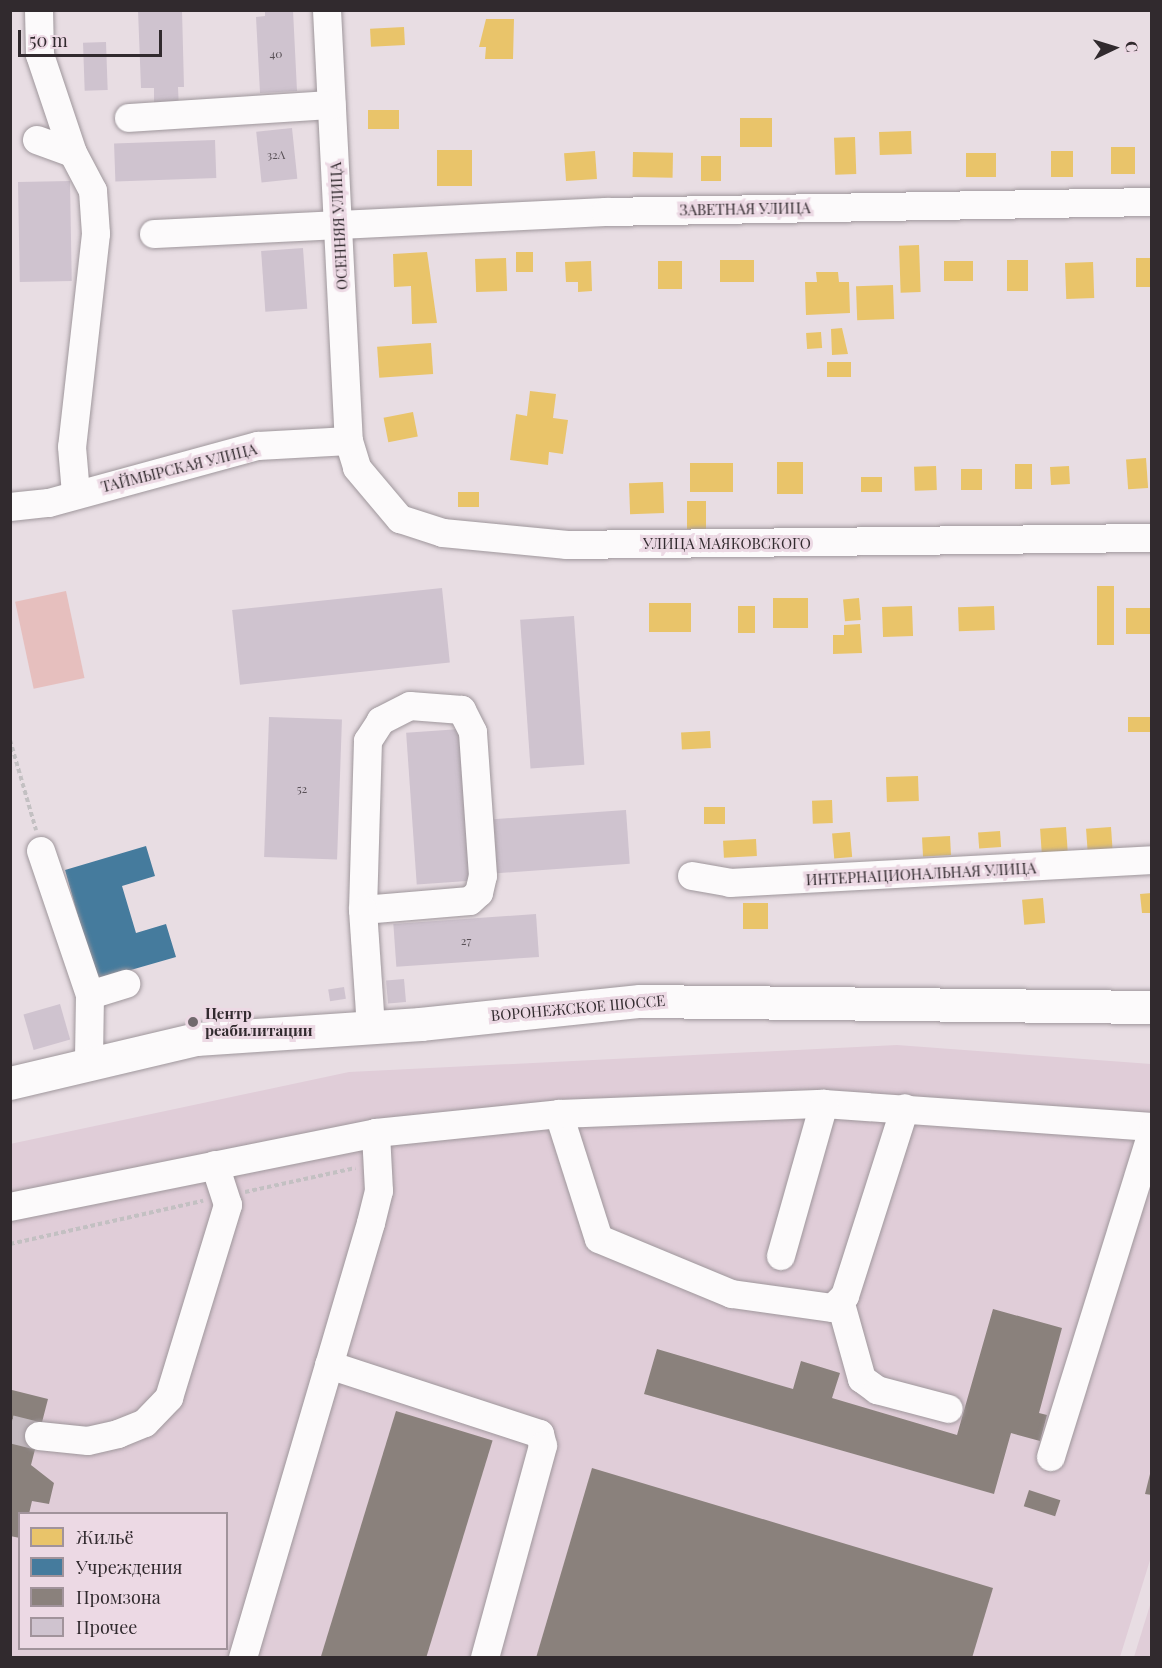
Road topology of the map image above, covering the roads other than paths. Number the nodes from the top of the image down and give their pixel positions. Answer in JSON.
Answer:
{"nodes":[{"id":1,"x":39,"y":10,"type":"edge"},
{"id":2,"x":327,"y":10,"type":"edge"},
{"id":3,"x":332,"y":105,"type":"junction"},
{"id":4,"x":129,"y":118,"type":"dead end"},
{"id":5,"x":37,"y":140,"type":"dead end"},
{"id":6,"x":73,"y":153,"type":"junction"},
{"id":7,"x":1152,"y":202,"type":"edge"},
{"id":8,"x":339,"y":223,"type":"junction"},
{"id":9,"x":154,"y":234,"type":"dead end"},
{"id":10,"x":349,"y":441,"type":"junction"},
{"id":11,"x":76,"y":494,"type":"junction"},
{"id":12,"x":10,"y":507,"type":"edge"},
{"id":13,"x":1152,"y":538,"type":"edge"},
{"id":14,"x":41,"y":850,"type":"road end"},
{"id":15,"x":1152,"y":860,"type":"edge"},
{"id":16,"x":692,"y":876,"type":"dead end"},
{"id":17,"x":363,"y":910,"type":"junction"},
{"id":18,"x":126,"y":984,"type":"dead end"},
{"id":19,"x":90,"y":994,"type":"junction"},
{"id":20,"x":1152,"y":1008,"type":"edge"},
{"id":21,"x":371,"y":1028,"type":"junction"},
{"id":22,"x":89,"y":1062,"type":"junction"},
{"id":23,"x":10,"y":1083,"type":"edge"},
{"id":24,"x":824,"y":1104,"type":"junction"},
{"id":25,"x":905,"y":1108,"type":"junction"},
{"id":26,"x":559,"y":1114,"type":"junction"},
{"id":27,"x":1152,"y":1126,"type":"edge"},
{"id":28,"x":376,"y":1133,"type":"junction"},
{"id":29,"x":1152,"y":1133,"type":"edge"},
{"id":30,"x":215,"y":1165,"type":"junction"},
{"id":31,"x":10,"y":1207,"type":"edge"},
{"id":32,"x":781,"y":1256,"type":"dead end"},
{"id":33,"x":842,"y":1304,"type":"junction"},
{"id":34,"x":329,"y":1365,"type":"junction"},
{"id":35,"x":949,"y":1409,"type":"dead end"},
{"id":36,"x":39,"y":1436,"type":"tunnel mouth"},
{"id":37,"x":1051,"y":1457,"type":"dead end"},
{"id":38,"x":243,"y":1658,"type":"edge"},
{"id":39,"x":485,"y":1658,"type":"edge"}],
"edges":[{"from":1,"to":6,"type":"street"},
{"from":2,"to":3,"type":"street","name":"ОСЕННЯЯ УЛИЦА"},
{"from":3,"to":4,"type":"street"},
{"from":3,"to":8,"type":"street","name":"ОСЕННЯЯ УЛИЦА"},
{"from":5,"to":6,"type":"street"},
{"from":6,"to":11,"type":"street"},
{"from":7,"to":8,"type":"street","name":"ЗАВЕТНАЯ УЛИЦА"},
{"from":8,"to":9,"type":"street","name":"ЗАВЕТНАЯ УЛИЦА"},
{"from":8,"to":10,"type":"street","name":"ОСЕННЯЯ УЛИЦА"},
{"from":10,"to":11,"type":"street","name":"ТАЙМЫРСКАЯ УЛИЦА"},
{"from":10,"to":13,"type":"street","name":"УЛИЦА МАЯКОВСКОГО"},
{"from":11,"to":12,"type":"street","name":"ТАЙМЫРСКАЯ УЛИЦА"},
{"from":14,"to":19,"type":"street"},
{"from":15,"to":16,"type":"street","name":"ИНТЕРНАЦИОНАЛЬНАЯ УЛИЦА"},
{"from":17,"to":17,"type":"street"},
{"from":17,"to":21,"type":"street"},
{"from":18,"to":19,"type":"street"},
{"from":19,"to":22,"type":"street"},
{"from":20,"to":21,"type":"main road","name":"ВОРОНЕЖСКОЕ ШОССЕ"},
{"from":21,"to":22,"type":"main road","name":"ВОРОНЕЖСКОЕ ШОССЕ"},
{"from":22,"to":23,"type":"main road","name":"ВОРОНЕЖСКОЕ ШОССЕ"},
{"from":24,"to":25,"type":"street"},
{"from":24,"to":26,"type":"street"},
{"from":24,"to":32,"type":"street"},
{"from":25,"to":27,"type":"street"},
{"from":25,"to":33,"type":"street"},
{"from":26,"to":28,"type":"street"},
{"from":26,"to":33,"type":"street"},
{"from":28,"to":30,"type":"street"},
{"from":28,"to":34,"type":"street"},
{"from":29,"to":37,"type":"street"},
{"from":30,"to":31,"type":"street"},
{"from":30,"to":36,"type":"street"},
{"from":33,"to":35,"type":"street"},
{"from":34,"to":38,"type":"street"},
{"from":34,"to":39,"type":"street"}]}
